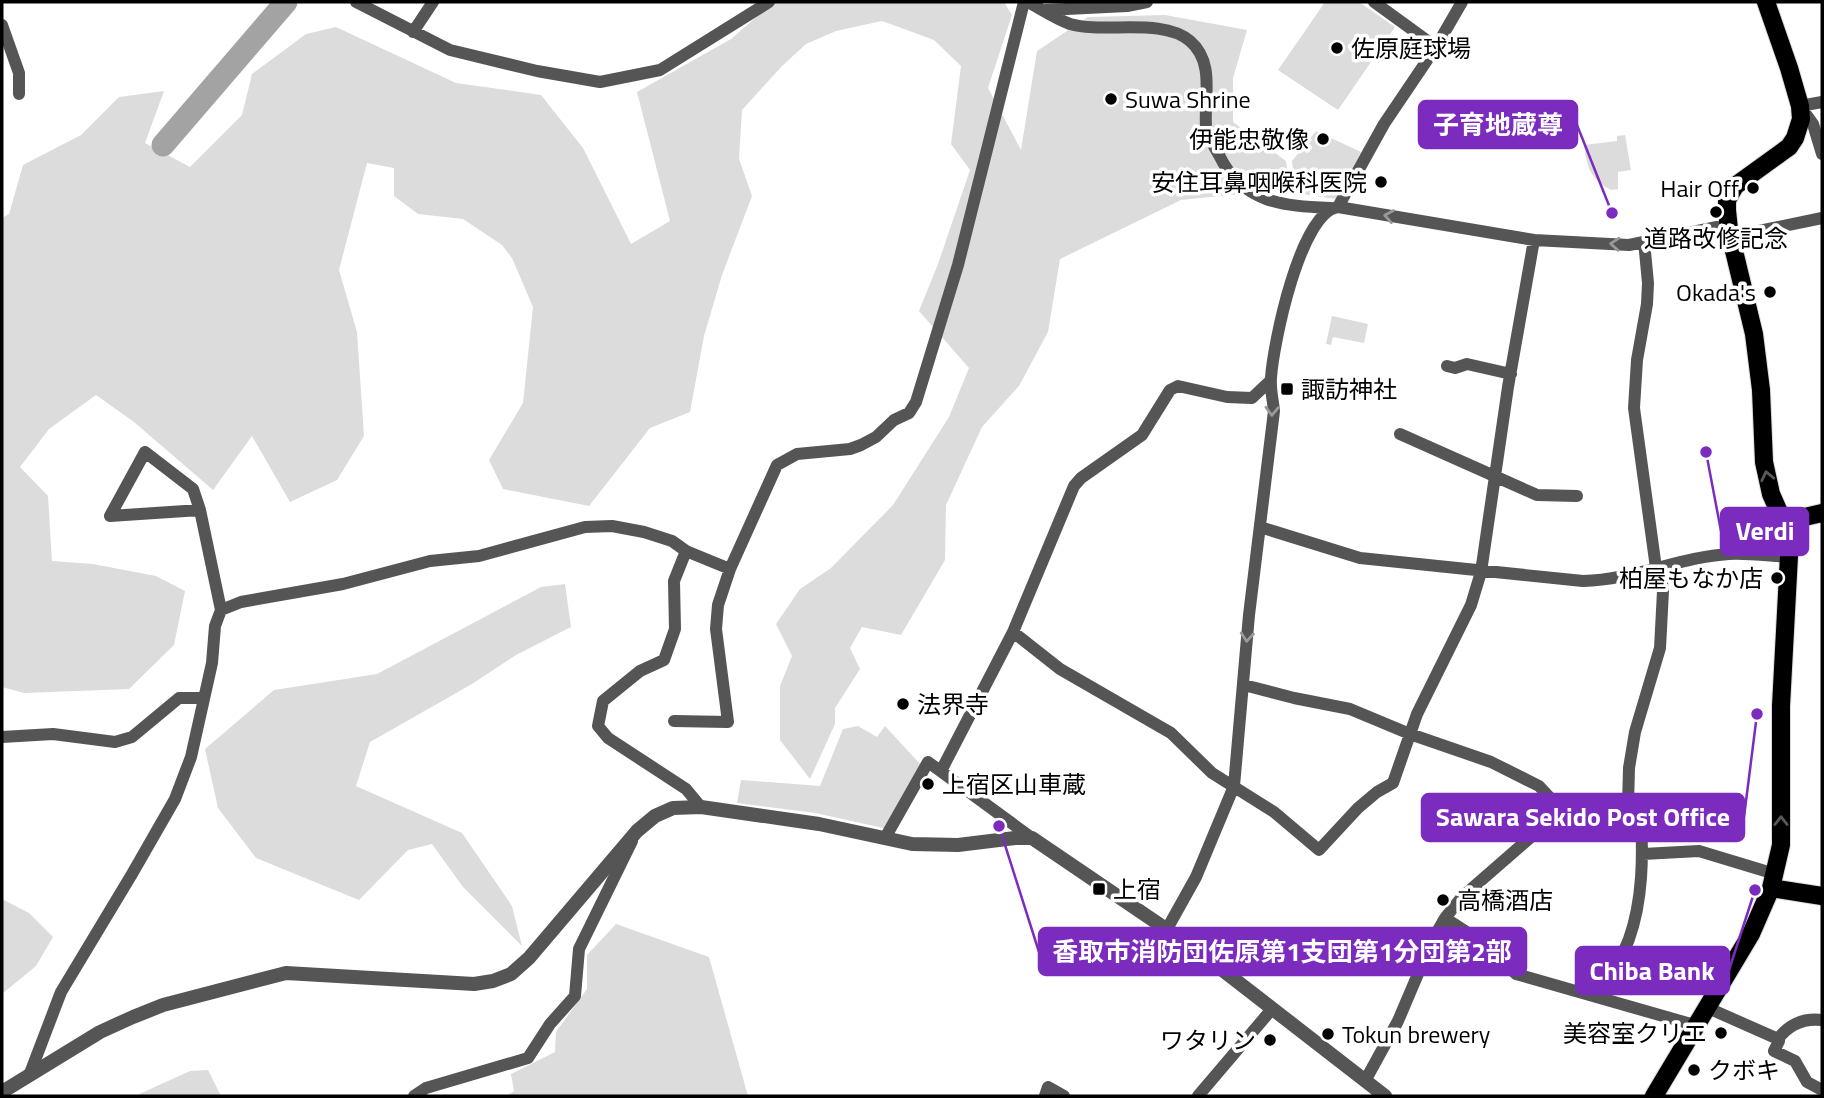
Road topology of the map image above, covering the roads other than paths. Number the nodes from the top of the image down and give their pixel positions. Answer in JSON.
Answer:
{"nodes":[{"id":1,"x":433,"y":2,"type":"edge"},
{"id":2,"x":769,"y":2,"type":"edge"},
{"id":3,"x":1026,"y":2,"type":"edge"},
{"id":4,"x":1147,"y":2,"type":"edge"},
{"id":5,"x":1374,"y":2,"type":"edge"},
{"id":6,"x":1462,"y":2,"type":"edge"},
{"id":7,"x":1766,"y":2,"type":"edge"},
{"id":8,"x":363,"y":4,"type":"edge"},
{"id":9,"x":1042,"y":10,"type":"junction"},
{"id":10,"x":2,"y":25,"type":"edge"},
{"id":11,"x":413,"y":32,"type":"junction"},
{"id":12,"x":1436,"y":47,"type":"junction"},
{"id":13,"x":19,"y":94,"type":"dead end"},
{"id":14,"x":1822,"y":102,"type":"edge"},
{"id":15,"x":1800,"y":106,"type":"junction"},
{"id":16,"x":1822,"y":154,"type":"edge"},
{"id":17,"x":1335,"y":207,"type":"junction"},
{"id":18,"x":1822,"y":218,"type":"edge"},
{"id":19,"x":1729,"y":230,"type":"junction"},
{"id":20,"x":1534,"y":240,"type":"junction"},
{"id":21,"x":1644,"y":241,"type":"junction"},
{"id":22,"x":1447,"y":366,"type":"dead end"},
{"id":23,"x":1510,"y":374,"type":"junction"},
{"id":24,"x":1270,"y":381,"type":"junction"},
{"id":25,"x":1400,"y":434,"type":"dead end"},
{"id":26,"x":1497,"y":475,"type":"junction"},
{"id":27,"x":1577,"y":496,"type":"dead end"},
{"id":28,"x":200,"y":510,"type":"junction"},
{"id":29,"x":1822,"y":513,"type":"edge"},
{"id":30,"x":1783,"y":522,"type":"junction"},
{"id":31,"x":1260,"y":527,"type":"junction"},
{"id":32,"x":686,"y":551,"type":"junction"},
{"id":33,"x":1790,"y":557,"type":"junction"},
{"id":34,"x":1658,"y":567,"type":"junction"},
{"id":35,"x":730,"y":569,"type":"junction"},
{"id":36,"x":1481,"y":572,"type":"junction"},
{"id":37,"x":221,"y":610,"type":"junction"},
{"id":38,"x":1013,"y":632,"type":"junction"},
{"id":39,"x":1244,"y":685,"type":"junction"},
{"id":40,"x":204,"y":698,"type":"junction"},
{"id":41,"x":674,"y":720,"type":"dead end"},
{"id":42,"x":1410,"y":734,"type":"junction"},
{"id":43,"x":2,"y":737,"type":"edge"},
{"id":44,"x":941,"y":771,"type":"junction"},
{"id":45,"x":1234,"y":786,"type":"junction"},
{"id":46,"x":1628,"y":805,"type":"junction"},
{"id":47,"x":701,"y":807,"type":"junction"},
{"id":48,"x":1567,"y":816,"type":"junction"},
{"id":49,"x":637,"y":831,"type":"junction"},
{"id":50,"x":885,"y":838,"type":"junction"},
{"id":51,"x":1032,"y":838,"type":"junction"},
{"id":52,"x":1643,"y":854,"type":"junction"},
{"id":53,"x":1773,"y":881,"type":"junction"},
{"id":54,"x":1822,"y":896,"type":"edge"},
{"id":55,"x":1445,"y":918,"type":"junction"},
{"id":56,"x":1167,"y":929,"type":"junction"},
{"id":57,"x":1603,"y":999,"type":"junction"},
{"id":58,"x":1708,"y":1008,"type":"junction"},
{"id":59,"x":1272,"y":1009,"type":"junction"},
{"id":60,"x":1822,"y":1020,"type":"edge"},
{"id":61,"x":1698,"y":1026,"type":"junction"},
{"id":62,"x":1778,"y":1039,"type":"junction"},
{"id":63,"x":29,"y":1076,"type":"junction"},
{"id":64,"x":1365,"y":1081,"type":"junction"},
{"id":65,"x":1822,"y":1090,"type":"edge"},
{"id":66,"x":2,"y":1092,"type":"edge"},
{"id":67,"x":414,"y":1096,"type":"edge"},
{"id":68,"x":1045,"y":1096,"type":"edge"},
{"id":69,"x":1064,"y":1096,"type":"edge"},
{"id":70,"x":1198,"y":1096,"type":"edge"},
{"id":71,"x":1385,"y":1096,"type":"edge"},
{"id":72,"x":1654,"y":1096,"type":"edge"}],
"edges":[{"from":1,"to":11,"type":"street"},
{"from":2,"to":11,"type":"street"},
{"from":3,"to":9,"type":"street"},
{"from":3,"to":35,"type":"street"},
{"from":4,"to":9,"type":"street"},
{"from":5,"to":12,"type":"street"},
{"from":6,"to":12,"type":"street"},
{"from":7,"to":15,"type":"main road"},
{"from":8,"to":11,"type":"street"},
{"from":9,"to":17,"type":"street"},
{"from":10,"to":13,"type":"street"},
{"from":12,"to":17,"type":"street"},
{"from":14,"to":15,"type":"street"},
{"from":15,"to":16,"type":"street"},
{"from":15,"to":19,"type":"main road"},
{"from":20,"to":17,"type":"street","one_way":true},
{"from":17,"to":24,"type":"street"},
{"from":18,"to":19,"type":"street"},
{"from":19,"to":21,"type":"street"},
{"from":30,"to":19,"type":"main road","one_way":true},
{"from":21,"to":20,"type":"street","one_way":true},
{"from":20,"to":23,"type":"street"},
{"from":21,"to":34,"type":"street"},
{"from":22,"to":23,"type":"street"},
{"from":23,"to":26,"type":"street"},
{"from":24,"to":31,"type":"street","one_way":true},
{"from":24,"to":38,"type":"street"},
{"from":25,"to":26,"type":"street"},
{"from":26,"to":27,"type":"street"},
{"from":26,"to":36,"type":"street"},
{"from":28,"to":28,"type":"street"},
{"from":28,"to":37,"type":"street"},
{"from":29,"to":30,"type":"main road"},
{"from":30,"to":33,"type":"main road"},
{"from":31,"to":36,"type":"street"},
{"from":31,"to":39,"type":"street","one_way":true},
{"from":32,"to":35,"type":"street"},
{"from":32,"to":37,"type":"street"},
{"from":32,"to":47,"type":"street"},
{"from":33,"to":34,"type":"street"},
{"from":53,"to":33,"type":"main road","one_way":true},
{"from":34,"to":36,"type":"street"},
{"from":34,"to":46,"type":"street"},
{"from":35,"to":41,"type":"street"},
{"from":36,"to":42,"type":"street"},
{"from":37,"to":40,"type":"street"},
{"from":38,"to":44,"type":"street"},
{"from":38,"to":45,"type":"street"},
{"from":39,"to":42,"type":"street"},
{"from":39,"to":45,"type":"street"},
{"from":40,"to":43,"type":"street"},
{"from":40,"to":63,"type":"street"},
{"from":42,"to":45,"type":"street"},
{"from":42,"to":48,"type":"street"},
{"from":44,"to":50,"type":"street"},
{"from":44,"to":51,"type":"street"},
{"from":45,"to":56,"type":"street"},
{"from":46,"to":48,"type":"street"},
{"from":46,"to":52,"type":"street"},
{"from":47,"to":49,"type":"street"},
{"from":47,"to":50,"type":"street"},
{"from":48,"to":55,"type":"street"},
{"from":49,"to":63,"type":"street"},
{"from":49,"to":67,"type":"street"},
{"from":50,"to":51,"type":"street"},
{"from":51,"to":56,"type":"street"},
{"from":52,"to":53,"type":"street"},
{"from":52,"to":57,"type":"street"},
{"from":53,"to":54,"type":"main road"},
{"from":53,"to":58,"type":"main road"},
{"from":55,"to":57,"type":"street"},
{"from":55,"to":64,"type":"street"},
{"from":56,"to":59,"type":"street"},
{"from":57,"to":61,"type":"street"},
{"from":58,"to":61,"type":"main road"},
{"from":58,"to":62,"type":"street"},
{"from":59,"to":64,"type":"street"},
{"from":59,"to":70,"type":"street"},
{"from":60,"to":62,"type":"street"},
{"from":61,"to":72,"type":"main road"},
{"from":62,"to":65,"type":"street"},
{"from":63,"to":66,"type":"street"},
{"from":64,"to":71,"type":"street"},
{"from":68,"to":69,"type":"street"}]}
